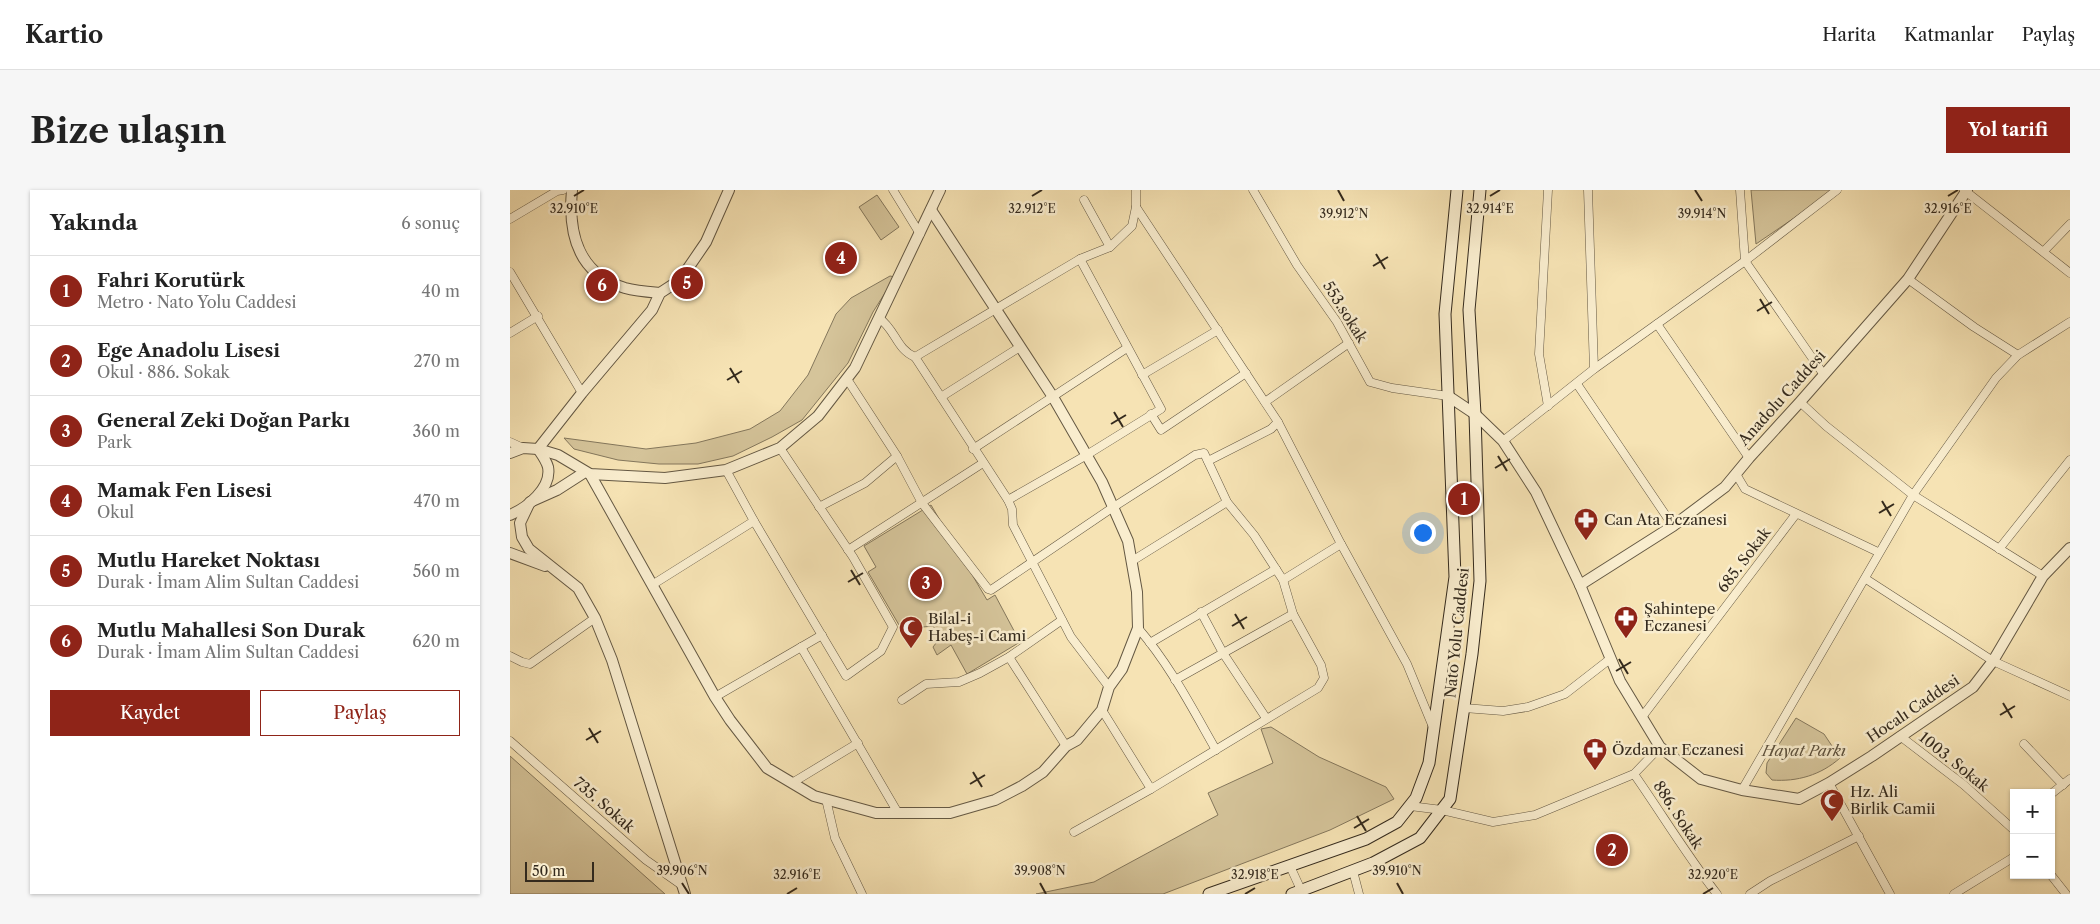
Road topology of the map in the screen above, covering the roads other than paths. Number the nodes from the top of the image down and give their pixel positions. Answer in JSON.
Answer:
{"nodes":[{"id":1,"x":563,"y":190,"type":"edge"},
{"id":2,"x":567,"y":190,"type":"edge"},
{"id":3,"x":572,"y":190,"type":"edge"},
{"id":4,"x":729,"y":190,"type":"edge"},
{"id":5,"x":893,"y":190,"type":"edge"},
{"id":6,"x":940,"y":190,"type":"edge"},
{"id":7,"x":1136,"y":190,"type":"edge"},
{"id":8,"x":1253,"y":190,"type":"edge"},
{"id":9,"x":1457,"y":190,"type":"edge"},
{"id":10,"x":1480,"y":190,"type":"edge"},
{"id":11,"x":1548,"y":190,"type":"edge"},
{"id":12,"x":1588,"y":190,"type":"edge"},
{"id":13,"x":1740,"y":190,"type":"edge"},
{"id":14,"x":1836,"y":190,"type":"edge"},
{"id":15,"x":1965,"y":191,"type":"edge"},
{"id":16,"x":1084,"y":200,"type":"dead end"},
{"id":17,"x":1136,"y":207,"type":"junction"},
{"id":18,"x":931,"y":210,"type":"junction"},
{"id":19,"x":510,"y":219,"type":"edge"},
{"id":20,"x":2070,"y":224,"type":"edge"},
{"id":21,"x":920,"y":234,"type":"junction"},
{"id":22,"x":1110,"y":247,"type":"junction"},
{"id":23,"x":2044,"y":251,"type":"junction"},
{"id":24,"x":1080,"y":259,"type":"junction"},
{"id":25,"x":1744,"y":261,"type":"junction"},
{"id":26,"x":510,"y":272,"type":"edge"},
{"id":27,"x":2070,"y":273,"type":"edge"},
{"id":28,"x":1908,"y":279,"type":"junction"},
{"id":29,"x":660,"y":293,"type":"junction"},
{"id":30,"x":996,"y":309,"type":"junction"},
{"id":31,"x":538,"y":316,"type":"junction"},
{"id":32,"x":879,"y":318,"type":"junction"},
{"id":33,"x":1656,"y":324,"type":"junction"},
{"id":34,"x":2068,"y":326,"type":"edge"},
{"id":35,"x":1218,"y":330,"type":"junction"},
{"id":36,"x":510,"y":333,"type":"edge"},
{"id":37,"x":1349,"y":343,"type":"junction"},
{"id":38,"x":1020,"y":347,"type":"junction"},
{"id":39,"x":1127,"y":348,"type":"junction"},
{"id":40,"x":2018,"y":355,"type":"junction"},
{"id":41,"x":915,"y":357,"type":"junction"},
{"id":42,"x":1594,"y":369,"type":"junction"},
{"id":43,"x":1246,"y":374,"type":"junction"},
{"id":44,"x":1142,"y":375,"type":"junction"},
{"id":45,"x":1824,"y":375,"type":"junction"},
{"id":46,"x":847,"y":379,"type":"junction"},
{"id":47,"x":1577,"y":384,"type":"junction"},
{"id":48,"x":582,"y":393,"type":"junction"},
{"id":49,"x":1448,"y":396,"type":"junction"},
{"id":50,"x":940,"y":397,"type":"junction"},
{"id":51,"x":1053,"y":397,"type":"junction"},
{"id":52,"x":1265,"y":402,"type":"junction"},
{"id":53,"x":1800,"y":402,"type":"junction"},
{"id":54,"x":1548,"y":406,"type":"junction"},
{"id":55,"x":1151,"y":414,"type":"junction"},
{"id":56,"x":1475,"y":414,"type":"junction"},
{"id":57,"x":1278,"y":422,"type":"junction"},
{"id":58,"x":1503,"y":441,"type":"junction"},
{"id":59,"x":510,"y":442,"type":"edge"},
{"id":60,"x":522,"y":448,"type":"junction"},
{"id":61,"x":780,"y":448,"type":"junction"},
{"id":62,"x":538,"y":449,"type":"junction"},
{"id":63,"x":973,"y":449,"type":"junction"},
{"id":64,"x":510,"y":454,"type":"edge"},
{"id":65,"x":897,"y":456,"type":"junction"},
{"id":66,"x":1085,"y":456,"type":"junction"},
{"id":67,"x":1749,"y":458,"type":"junction"},
{"id":68,"x":2070,"y":460,"type":"edge"},
{"id":69,"x":1208,"y":461,"type":"junction"},
{"id":70,"x":983,"y":463,"type":"junction"},
{"id":71,"x":726,"y":470,"type":"junction"},
{"id":72,"x":587,"y":473,"type":"junction"},
{"id":73,"x":1736,"y":474,"type":"junction"},
{"id":74,"x":1913,"y":495,"type":"junction"},
{"id":75,"x":1008,"y":500,"type":"junction"},
{"id":76,"x":530,"y":502,"type":"junction"},
{"id":77,"x":1227,"y":502,"type":"junction"},
{"id":78,"x":922,"y":503,"type":"junction"},
{"id":79,"x":819,"y":507,"type":"junction"},
{"id":80,"x":1112,"y":508,"type":"junction"},
{"id":81,"x":1796,"y":514,"type":"junction"},
{"id":82,"x":510,"y":515,"type":"edge"},
{"id":83,"x":754,"y":521,"type":"junction"},
{"id":84,"x":1673,"y":526,"type":"junction"},
{"id":85,"x":1341,"y":544,"type":"junction"},
{"id":86,"x":2070,"y":548,"type":"edge"},
{"id":87,"x":1999,"y":549,"type":"junction"},
{"id":88,"x":848,"y":550,"type":"junction"},
{"id":89,"x":1878,"y":552,"type":"junction"},
{"id":90,"x":510,"y":553,"type":"edge"},
{"id":91,"x":1132,"y":560,"type":"junction"},
{"id":92,"x":1033,"y":563,"type":"junction"},
{"id":93,"x":551,"y":568,"type":"junction"},
{"id":94,"x":1276,"y":570,"type":"junction"},
{"id":95,"x":2043,"y":576,"type":"junction"},
{"id":96,"x":1866,"y":579,"type":"junction"},
{"id":97,"x":1283,"y":580,"type":"junction"},
{"id":98,"x":652,"y":585,"type":"junction"},
{"id":99,"x":1580,"y":585,"type":"junction"},
{"id":100,"x":1201,"y":612,"type":"junction"},
{"id":101,"x":1293,"y":614,"type":"junction"},
{"id":102,"x":595,"y":618,"type":"junction"},
{"id":103,"x":1062,"y":620,"type":"junction"},
{"id":104,"x":1138,"y":628,"type":"junction"},
{"id":105,"x":822,"y":635,"type":"junction"},
{"id":106,"x":1150,"y":643,"type":"junction"},
{"id":107,"x":801,"y":647,"type":"junction"},
{"id":108,"x":1223,"y":652,"type":"junction"},
{"id":109,"x":510,"y":656,"type":"edge"},
{"id":110,"x":1009,"y":657,"type":"junction"},
{"id":111,"x":1610,"y":659,"type":"junction"},
{"id":112,"x":1993,"y":661,"type":"junction"},
{"id":113,"x":1175,"y":680,"type":"junction"},
{"id":114,"x":1109,"y":687,"type":"junction"},
{"id":115,"x":2070,"y":696,"type":"edge"},
{"id":116,"x":715,"y":697,"type":"junction"},
{"id":117,"x":902,"y":700,"type":"dead end"},
{"id":118,"x":1464,"y":708,"type":"junction"},
{"id":119,"x":1102,"y":710,"type":"junction"},
{"id":120,"x":1642,"y":717,"type":"junction"},
{"id":121,"x":1266,"y":718,"type":"junction"},
{"id":122,"x":1434,"y":729,"type":"junction"},
{"id":123,"x":1900,"y":736,"type":"junction"},
{"id":124,"x":510,"y":741,"type":"edge"},
{"id":125,"x":858,"y":743,"type":"junction"},
{"id":126,"x":2024,"y":744,"type":"dead end"},
{"id":127,"x":1066,"y":746,"type":"junction"},
{"id":128,"x":1660,"y":746,"type":"junction"},
{"id":129,"x":1216,"y":750,"type":"junction"},
{"id":130,"x":1634,"y":774,"type":"junction"},
{"id":131,"x":2070,"y":779,"type":"edge"},
{"id":132,"x":792,"y":783,"type":"junction"},
{"id":133,"x":1829,"y":783,"type":"junction"},
{"id":134,"x":2063,"y":784,"type":"junction"},
{"id":135,"x":1151,"y":789,"type":"junction"},
{"id":136,"x":1742,"y":790,"type":"junction"},
{"id":137,"x":2055,"y":791,"type":"edge"},
{"id":138,"x":826,"y":799,"type":"junction"},
{"id":139,"x":1410,"y":806,"type":"junction"},
{"id":140,"x":1442,"y":810,"type":"junction"},
{"id":141,"x":898,"y":813,"type":"junction"},
{"id":142,"x":2010,"y":825,"type":"edge"},
{"id":143,"x":1074,"y":832,"type":"dead end"},
{"id":144,"x":1859,"y":836,"type":"junction"},
{"id":145,"x":2010,"y":859,"type":"edge"},
{"id":146,"x":1290,"y":866,"type":"junction"},
{"id":147,"x":1353,"y":871,"type":"junction"},
{"id":148,"x":2054,"y":879,"type":"edge"},
{"id":149,"x":684,"y":890,"type":"edge"},
{"id":150,"x":1225,"y":891,"type":"edge"},
{"id":151,"x":1297,"y":892,"type":"edge"},
{"id":152,"x":862,"y":894,"type":"edge"},
{"id":153,"x":1210,"y":894,"type":"edge"},
{"id":154,"x":1359,"y":894,"type":"edge"},
{"id":155,"x":1717,"y":894,"type":"edge"},
{"id":156,"x":1750,"y":894,"type":"edge"},
{"id":157,"x":1890,"y":894,"type":"edge"},
{"id":158,"x":1954,"y":894,"type":"edge"},
{"id":159,"x":2066,"y":894,"type":"edge"}],
"edges":[{"from":1,"to":19,"type":"street"},
{"from":2,"to":3,"type":"street"},
{"from":3,"to":29,"type":"street"},
{"from":4,"to":29,"type":"street"},
{"from":5,"to":21,"type":"street"},
{"from":6,"to":18,"type":"street"},
{"from":7,"to":17,"type":"street"},
{"from":8,"to":37,"type":"street","name":"553.sokak"},
{"from":9,"to":49,"type":"main road"},
{"from":10,"to":56,"type":"main road","name":"Nato Yolu Caddesi"},
{"from":11,"to":54,"type":"street"},
{"from":12,"to":42,"type":"street"},
{"from":13,"to":25,"type":"street"},
{"from":14,"to":25,"type":"street"},
{"from":15,"to":23,"type":"street"},
{"from":15,"to":28,"type":"street","name":"Anadolu Caddesi"},
{"from":16,"to":22,"type":"street"},
{"from":17,"to":22,"type":"street"},
{"from":17,"to":35,"type":"street"},
{"from":18,"to":21,"type":"street"},
{"from":18,"to":30,"type":"street"},
{"from":20,"to":23,"type":"street"},
{"from":21,"to":32,"type":"street"},
{"from":22,"to":24,"type":"street"},
{"from":23,"to":27,"type":"street"},
{"from":24,"to":30,"type":"street"},
{"from":24,"to":39,"type":"street"},
{"from":25,"to":33,"type":"street"},
{"from":25,"to":45,"type":"street"},
{"from":26,"to":31,"type":"street"},
{"from":28,"to":40,"type":"street"},
{"from":28,"to":45,"type":"street","name":"Anadolu Caddesi"},
{"from":29,"to":48,"type":"street"},
{"from":30,"to":38,"type":"street"},
{"from":30,"to":41,"type":"street"},
{"from":31,"to":36,"type":"street"},
{"from":31,"to":48,"type":"street"},
{"from":32,"to":41,"type":"street"},
{"from":32,"to":46,"type":"street"},
{"from":33,"to":42,"type":"street"},
{"from":33,"to":67,"type":"street"},
{"from":34,"to":40,"type":"street"},
{"from":35,"to":43,"type":"street"},
{"from":35,"to":44,"type":"street"},
{"from":37,"to":49,"type":"street","name":"553.sokak"},
{"from":37,"to":52,"type":"street"},
{"from":38,"to":50,"type":"street"},
{"from":38,"to":51,"type":"street"},
{"from":39,"to":44,"type":"street"},
{"from":39,"to":51,"type":"street"},
{"from":40,"to":74,"type":"street"},
{"from":41,"to":50,"type":"street"},
{"from":42,"to":47,"type":"street"},
{"from":43,"to":52,"type":"street"},
{"from":43,"to":55,"type":"street"},
{"from":44,"to":55,"type":"street"},
{"from":45,"to":53,"type":"street","name":"Anadolu Caddesi"},
{"from":46,"to":61,"type":"street"},
{"from":46,"to":65,"type":"street"},
{"from":47,"to":54,"type":"street"},
{"from":47,"to":84,"type":"street"},
{"from":48,"to":62,"type":"street"},
{"from":49,"to":56,"type":"street","name":"Hocalı Caddesi"},
{"from":49,"to":122,"type":"main road"},
{"from":50,"to":63,"type":"street"},
{"from":51,"to":63,"type":"street"},
{"from":51,"to":66,"type":"street"},
{"from":52,"to":57,"type":"street"},
{"from":53,"to":67,"type":"street","name":"Anadolu Caddesi"},
{"from":53,"to":74,"type":"street"},
{"from":54,"to":58,"type":"street"},
{"from":55,"to":66,"type":"street"},
{"from":56,"to":58,"type":"street","name":"Hocalı Caddesi"},
{"from":56,"to":118,"type":"main road","name":"Nato Yolu Caddesi"},
{"from":57,"to":69,"type":"street"},
{"from":57,"to":85,"type":"street"},
{"from":58,"to":99,"type":"street","name":"Hocalı Caddesi"},
{"from":59,"to":60,"type":"street"},
{"from":60,"to":62,"type":"street"},
{"from":60,"to":64,"type":"street"},
{"from":61,"to":71,"type":"street"},
{"from":61,"to":79,"type":"street"},
{"from":62,"to":72,"type":"street"},
{"from":62,"to":76,"type":"street"},
{"from":63,"to":70,"type":"street"},
{"from":65,"to":78,"type":"street"},
{"from":65,"to":79,"type":"street"},
{"from":66,"to":75,"type":"street"},
{"from":66,"to":80,"type":"street"},
{"from":67,"to":73,"type":"street","name":"Anadolu Caddesi"},
{"from":68,"to":87,"type":"street"},
{"from":69,"to":77,"type":"street"},
{"from":69,"to":80,"type":"street"},
{"from":70,"to":75,"type":"street"},
{"from":70,"to":78,"type":"street"},
{"from":71,"to":72,"type":"street"},
{"from":71,"to":83,"type":"street"},
{"from":72,"to":76,"type":"street"},
{"from":72,"to":98,"type":"street"},
{"from":73,"to":81,"type":"street"},
{"from":73,"to":84,"type":"street","name":"Anadolu Caddesi"},
{"from":74,"to":87,"type":"street"},
{"from":74,"to":89,"type":"street"},
{"from":75,"to":92,"type":"street"},
{"from":76,"to":82,"type":"street"},
{"from":76,"to":93,"type":"street"},
{"from":77,"to":91,"type":"street"},
{"from":77,"to":94,"type":"street"},
{"from":78,"to":88,"type":"street"},
{"from":78,"to":92,"type":"street"},
{"from":79,"to":88,"type":"street"},
{"from":80,"to":91,"type":"street"},
{"from":80,"to":92,"type":"street"},
{"from":81,"to":89,"type":"street"},
{"from":81,"to":120,"type":"street","name":"685. Sokak"},
{"from":83,"to":98,"type":"street"},
{"from":83,"to":105,"type":"street"},
{"from":84,"to":99,"type":"street","name":"Anadolu Caddesi"},
{"from":85,"to":97,"type":"street"},
{"from":85,"to":122,"type":"street"},
{"from":86,"to":95,"type":"street","name":"Hocalı Caddesi"},
{"from":87,"to":95,"type":"street"},
{"from":88,"to":105,"type":"street"},
{"from":89,"to":96,"type":"street"},
{"from":90,"to":93,"type":"street"},
{"from":91,"to":104,"type":"street"},
{"from":92,"to":103,"type":"street"},
{"from":93,"to":102,"type":"street"},
{"from":94,"to":97,"type":"street"},
{"from":94,"to":100,"type":"street"},
{"from":95,"to":112,"type":"street","name":"Hocalı Caddesi"},
{"from":96,"to":112,"type":"street"},
{"from":96,"to":136,"type":"street"},
{"from":97,"to":101,"type":"street"},
{"from":98,"to":116,"type":"street"},
{"from":99,"to":111,"type":"street","name":"Hocalı Caddesi"},
{"from":100,"to":106,"type":"street"},
{"from":100,"to":108,"type":"street"},
{"from":101,"to":108,"type":"street"},
{"from":101,"to":121,"type":"street"},
{"from":102,"to":109,"type":"street"},
{"from":102,"to":149,"type":"street"},
{"from":103,"to":110,"type":"street"},
{"from":103,"to":114,"type":"street"},
{"from":104,"to":106,"type":"street"},
{"from":104,"to":114,"type":"street"},
{"from":105,"to":107,"type":"street"},
{"from":106,"to":113,"type":"street"},
{"from":107,"to":116,"type":"street"},
{"from":107,"to":125,"type":"street"},
{"from":108,"to":113,"type":"street"},
{"from":108,"to":121,"type":"street"},
{"from":110,"to":117,"type":"street"},
{"from":110,"to":127,"type":"street"},
{"from":111,"to":118,"type":"street"},
{"from":111,"to":120,"type":"street","name":"Hocalı Caddesi"},
{"from":112,"to":115,"type":"street"},
{"from":112,"to":123,"type":"street","name":"Hocalı Caddesi"},
{"from":113,"to":129,"type":"street"},
{"from":114,"to":119,"type":"street"},
{"from":116,"to":132,"type":"street"},
{"from":118,"to":140,"type":"main road","name":"Nato Yolu Caddesi"},
{"from":119,"to":127,"type":"street"},
{"from":119,"to":135,"type":"street"},
{"from":120,"to":128,"type":"street","name":"Hocalı Caddesi"},
{"from":121,"to":129,"type":"street"},
{"from":122,"to":139,"type":"main road"},
{"from":123,"to":133,"type":"street","name":"Hocalı Caddesi"},
{"from":123,"to":142,"type":"street","name":"1003. Sokak"},
{"from":124,"to":149,"type":"street","name":"735. Sokak"},
{"from":125,"to":132,"type":"street"},
{"from":125,"to":141,"type":"street"},
{"from":126,"to":134,"type":"street"},
{"from":127,"to":141,"type":"street"},
{"from":128,"to":130,"type":"street"},
{"from":128,"to":136,"type":"street","name":"Hocalı Caddesi"},
{"from":129,"to":135,"type":"street"},
{"from":130,"to":140,"type":"street"},
{"from":130,"to":155,"type":"street","name":"886. Sokak"},
{"from":131,"to":134,"type":"street"},
{"from":132,"to":138,"type":"street"},
{"from":133,"to":136,"type":"street","name":"Hocalı Caddesi"},
{"from":133,"to":144,"type":"street"},
{"from":134,"to":137,"type":"street"},
{"from":135,"to":143,"type":"street"},
{"from":138,"to":141,"type":"street"},
{"from":138,"to":152,"type":"street"},
{"from":139,"to":140,"type":"street"},
{"from":139,"to":146,"type":"main road"},
{"from":140,"to":147,"type":"main road","name":"Nato Yolu Caddesi"},
{"from":144,"to":156,"type":"street"},
{"from":144,"to":157,"type":"street"},
{"from":145,"to":158,"type":"street"},
{"from":146,"to":150,"type":"main road"},
{"from":146,"to":151,"type":"street"},
{"from":147,"to":151,"type":"main road","name":"Nato Yolu Caddesi"},
{"from":147,"to":154,"type":"street"},
{"from":148,"to":159,"type":"street"},
{"from":150,"to":153,"type":"main road"}]}
